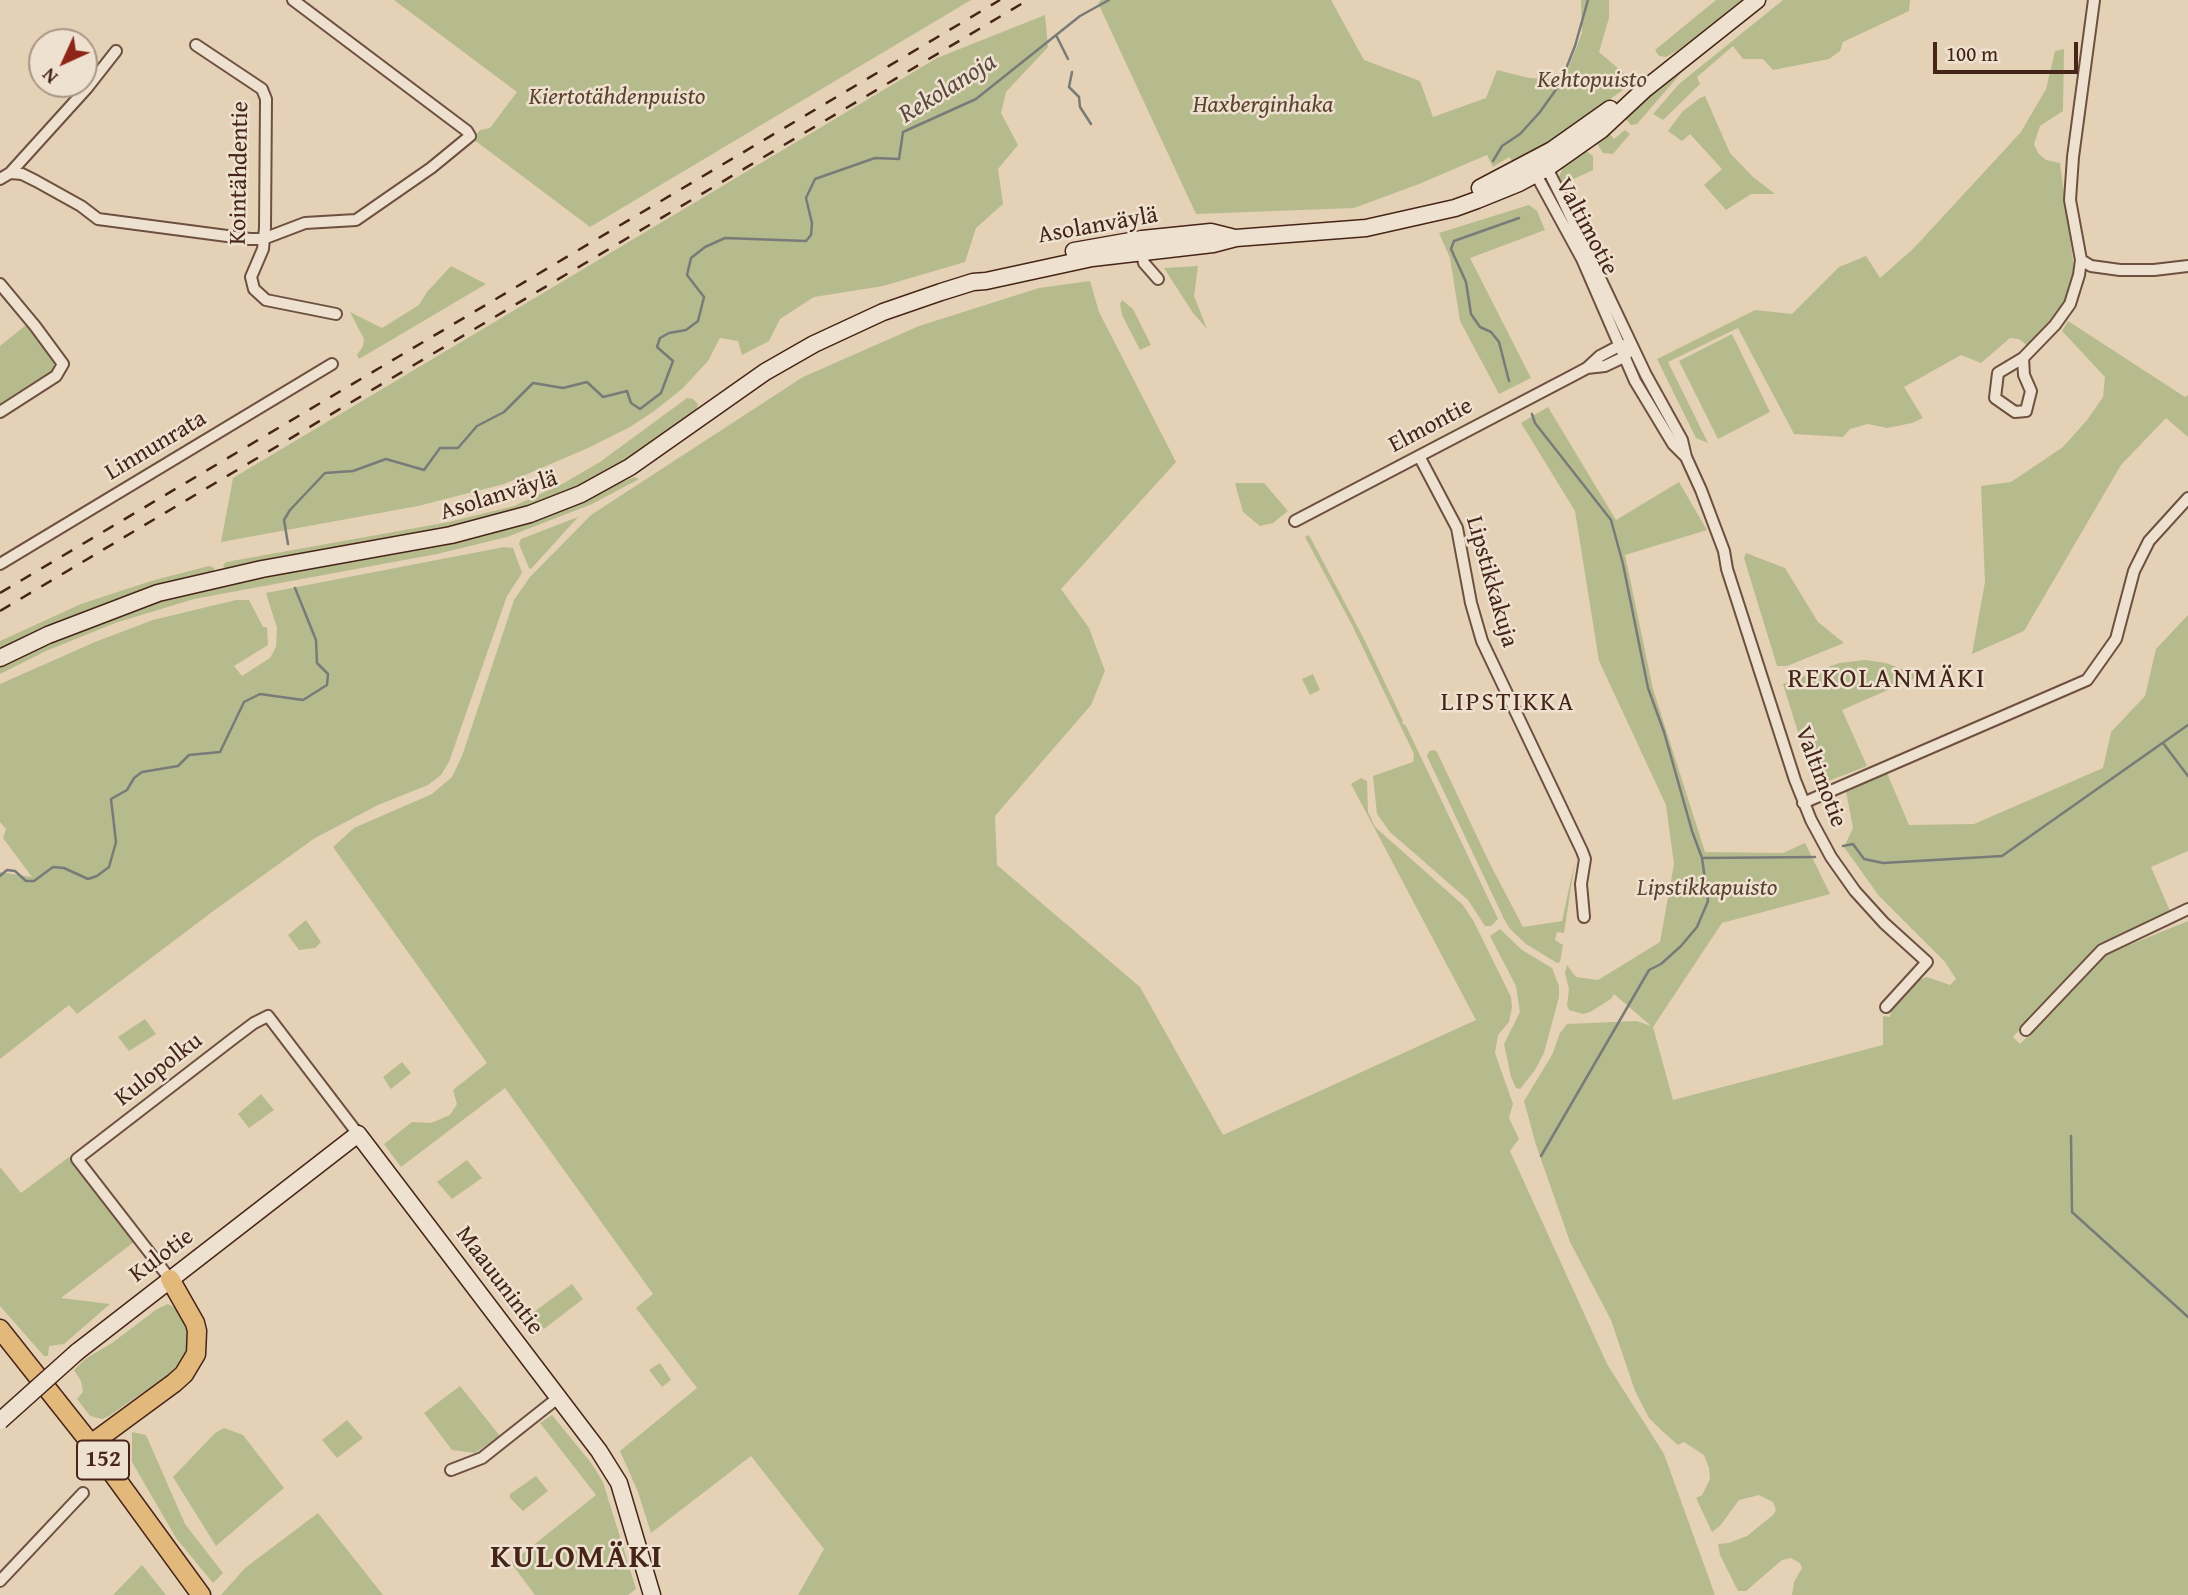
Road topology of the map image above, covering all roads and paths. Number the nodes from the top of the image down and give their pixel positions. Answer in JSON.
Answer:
{"nodes":[{"id":1,"x":293,"y":0,"type":"edge"},
{"id":2,"x":1757,"y":0,"type":"edge"},
{"id":3,"x":2094,"y":0,"type":"edge"},
{"id":4,"x":196,"y":45,"type":"dead end"},
{"id":5,"x":116,"y":51,"type":"dead end"},
{"id":6,"x":1538,"y":168,"type":"junction"},
{"id":7,"x":5,"y":176,"type":"edge"},
{"id":8,"x":264,"y":239,"type":"junction"},
{"id":9,"x":2081,"y":260,"type":"junction"},
{"id":10,"x":2188,"y":266,"type":"edge"},
{"id":11,"x":0,"y":284,"type":"edge"},
{"id":12,"x":336,"y":314,"type":"dead end"},
{"id":13,"x":1632,"y":345,"type":"junction"},
{"id":14,"x":1619,"y":346,"type":"junction"},
{"id":15,"x":1624,"y":357,"type":"junction"},
{"id":16,"x":2023,"y":358,"type":"junction"},
{"id":17,"x":332,"y":364,"type":"dead end"},
{"id":18,"x":1587,"y":368,"type":"junction"},
{"id":19,"x":0,"y":412,"type":"edge"},
{"id":20,"x":1419,"y":456,"type":"junction"},
{"id":21,"x":1686,"y":457,"type":"junction"},
{"id":22,"x":2188,"y":499,"type":"edge"},
{"id":23,"x":1295,"y":522,"type":"dead end"},
{"id":24,"x":0,"y":564,"type":"edge"},
{"id":25,"x":0,"y":658,"type":"edge"},
{"id":26,"x":1803,"y":803,"type":"junction"},
{"id":27,"x":2188,"y":909,"type":"edge"},
{"id":28,"x":1584,"y":917,"type":"dead end"},
{"id":29,"x":1886,"y":1007,"type":"dead end"},
{"id":30,"x":268,"y":1016,"type":"joint"},
{"id":31,"x":2026,"y":1030,"type":"dead end"},
{"id":32,"x":358,"y":1134,"type":"junction"},
{"id":33,"x":170,"y":1279,"type":"junction"},
{"id":34,"x":0,"y":1329,"type":"edge"},
{"id":35,"x":559,"y":1397,"type":"junction"},
{"id":36,"x":0,"y":1422,"type":"edge"},
{"id":37,"x":91,"y":1444,"type":"junction"},
{"id":38,"x":451,"y":1470,"type":"dead end"},
{"id":39,"x":83,"y":1493,"type":"dead end"},
{"id":40,"x":0,"y":1581,"type":"edge"},
{"id":41,"x":201,"y":1595,"type":"edge"},
{"id":42,"x":652,"y":1595,"type":"edge"}],
"edges":[{"from":1,"to":8,"type":"street"},
{"from":2,"to":6,"type":"main road","name":"Asolanväylä"},
{"from":3,"to":9,"type":"street"},
{"from":4,"to":8,"type":"street","name":"Kointähdentie"},
{"from":5,"to":7,"type":"street"},
{"from":6,"to":13,"type":"street","name":"Valtimotie"},
{"from":6,"to":14,"type":"street","name":"Valtimotie"},
{"from":6,"to":25,"type":"main road","name":"Asolanväylä"},
{"from":7,"to":8,"type":"street"},
{"from":8,"to":12,"type":"street","name":"Kointähdentie"},
{"from":9,"to":10,"type":"street"},
{"from":9,"to":16,"type":"street"},
{"from":11,"to":19,"type":"street"},
{"from":13,"to":14,"type":"street","name":"Elmontie"},
{"from":13,"to":15,"type":"street"},
{"from":13,"to":21,"type":"street","name":"Valtimotie"},
{"from":14,"to":15,"type":"street","name":"Valtimotie"},
{"from":14,"to":18,"type":"street","name":"Elmontie"},
{"from":15,"to":18,"type":"street","name":"Elmontie"},
{"from":15,"to":21,"type":"street","name":"Valtimotie"},
{"from":16,"to":16,"type":"street"},
{"from":17,"to":24,"type":"street","name":"Linnunrata"},
{"from":18,"to":20,"type":"street","name":"Elmontie"},
{"from":20,"to":23,"type":"street","name":"Elmontie"},
{"from":20,"to":28,"type":"street","name":"Lipstikkakuja"},
{"from":21,"to":26,"type":"street","name":"Valtimotie"},
{"from":22,"to":26,"type":"street"},
{"from":26,"to":29,"type":"street","name":"Valtimotie"},
{"from":27,"to":31,"type":"street"},
{"from":30,"to":32,"type":"street","name":"Maauunintie"},
{"from":30,"to":33,"type":"street","name":"Kulopolku"},
{"from":32,"to":33,"type":"main road","name":"Kulotie"},
{"from":32,"to":35,"type":"main road","name":"Maauunintie"},
{"from":33,"to":36,"type":"main road","name":"Kulotie","bridge":true},
{"from":33,"to":37,"type":"main road"},
{"from":34,"to":37,"type":"main road","number":"152"},
{"from":35,"to":38,"type":"street"},
{"from":35,"to":42,"type":"main road","name":"Maauunintie"},
{"from":37,"to":41,"type":"main road","number":"152"},
{"from":39,"to":40,"type":"street"}]}
